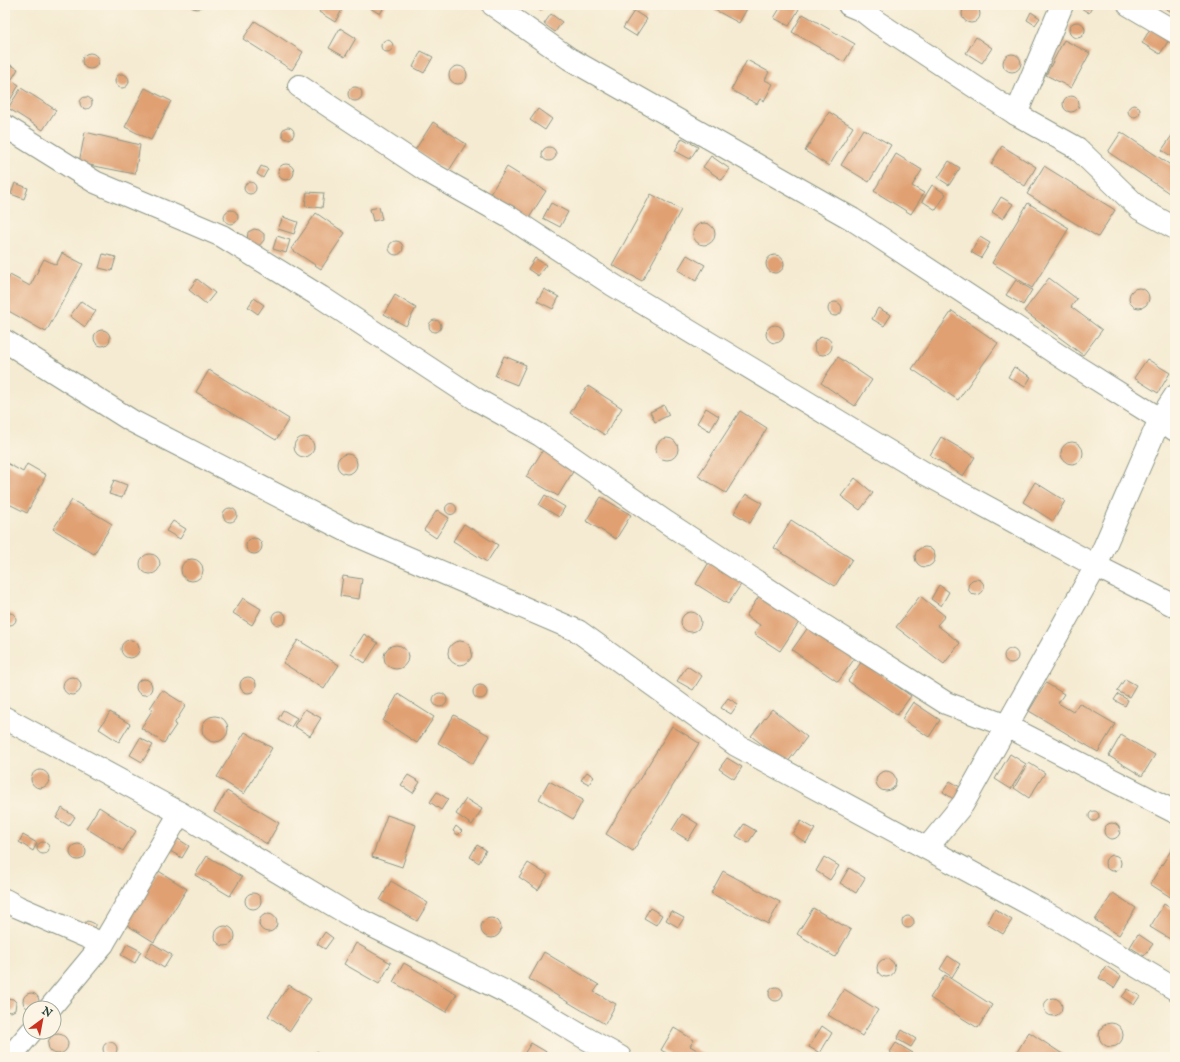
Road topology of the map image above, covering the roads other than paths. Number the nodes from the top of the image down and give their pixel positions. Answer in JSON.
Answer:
{"nodes":[{"id":1,"x":493,"y":5,"type":"edge"},
{"id":2,"x":1062,"y":5,"type":"edge"},
{"id":3,"x":1129,"y":5,"type":"edge"},
{"id":4,"x":860,"y":7,"type":"edge"},
{"id":5,"x":1175,"y":32,"type":"edge"},
{"id":6,"x":299,"y":86,"type":"dead end"},
{"id":7,"x":1016,"y":114,"type":"junction"},
{"id":8,"x":5,"y":126,"type":"edge"},
{"id":9,"x":1175,"y":228,"type":"edge"},
{"id":10,"x":5,"y":341,"type":"edge"},
{"id":11,"x":1175,"y":396,"type":"edge"},
{"id":12,"x":1168,"y":424,"type":"edge"},
{"id":13,"x":1096,"y":566,"type":"junction"},
{"id":14,"x":1175,"y":606,"type":"edge"},
{"id":15,"x":5,"y":718,"type":"edge"},
{"id":16,"x":1007,"y":726,"type":"junction"},
{"id":17,"x":1175,"y":812,"type":"edge"},
{"id":18,"x":180,"y":813,"type":"junction"},
{"id":19,"x":927,"y":848,"type":"junction"},
{"id":20,"x":5,"y":900,"type":"edge"},
{"id":21,"x":103,"y":944,"type":"junction"},
{"id":22,"x":1175,"y":989,"type":"edge"},
{"id":23,"x":57,"y":1000,"type":"edge"},
{"id":24,"x":24,"y":1040,"type":"edge"},
{"id":25,"x":10,"y":1057,"type":"edge"},
{"id":26,"x":620,"y":1057,"type":"edge"}],
"edges":[{"from":1,"to":12,"type":"street"},
{"from":2,"to":7,"type":"street"},
{"from":3,"to":5,"type":"street"},
{"from":4,"to":7,"type":"street"},
{"from":6,"to":13,"type":"street"},
{"from":7,"to":9,"type":"street"},
{"from":8,"to":16,"type":"street"},
{"from":10,"to":19,"type":"street"},
{"from":11,"to":12,"type":"street"},
{"from":12,"to":13,"type":"street"},
{"from":13,"to":14,"type":"street"},
{"from":13,"to":16,"type":"street"},
{"from":15,"to":18,"type":"street"},
{"from":16,"to":17,"type":"street"},
{"from":16,"to":19,"type":"street"},
{"from":18,"to":21,"type":"street"},
{"from":18,"to":26,"type":"street"},
{"from":19,"to":22,"type":"street"},
{"from":20,"to":21,"type":"street"},
{"from":21,"to":23,"type":"street"},
{"from":24,"to":25,"type":"street"}]}
